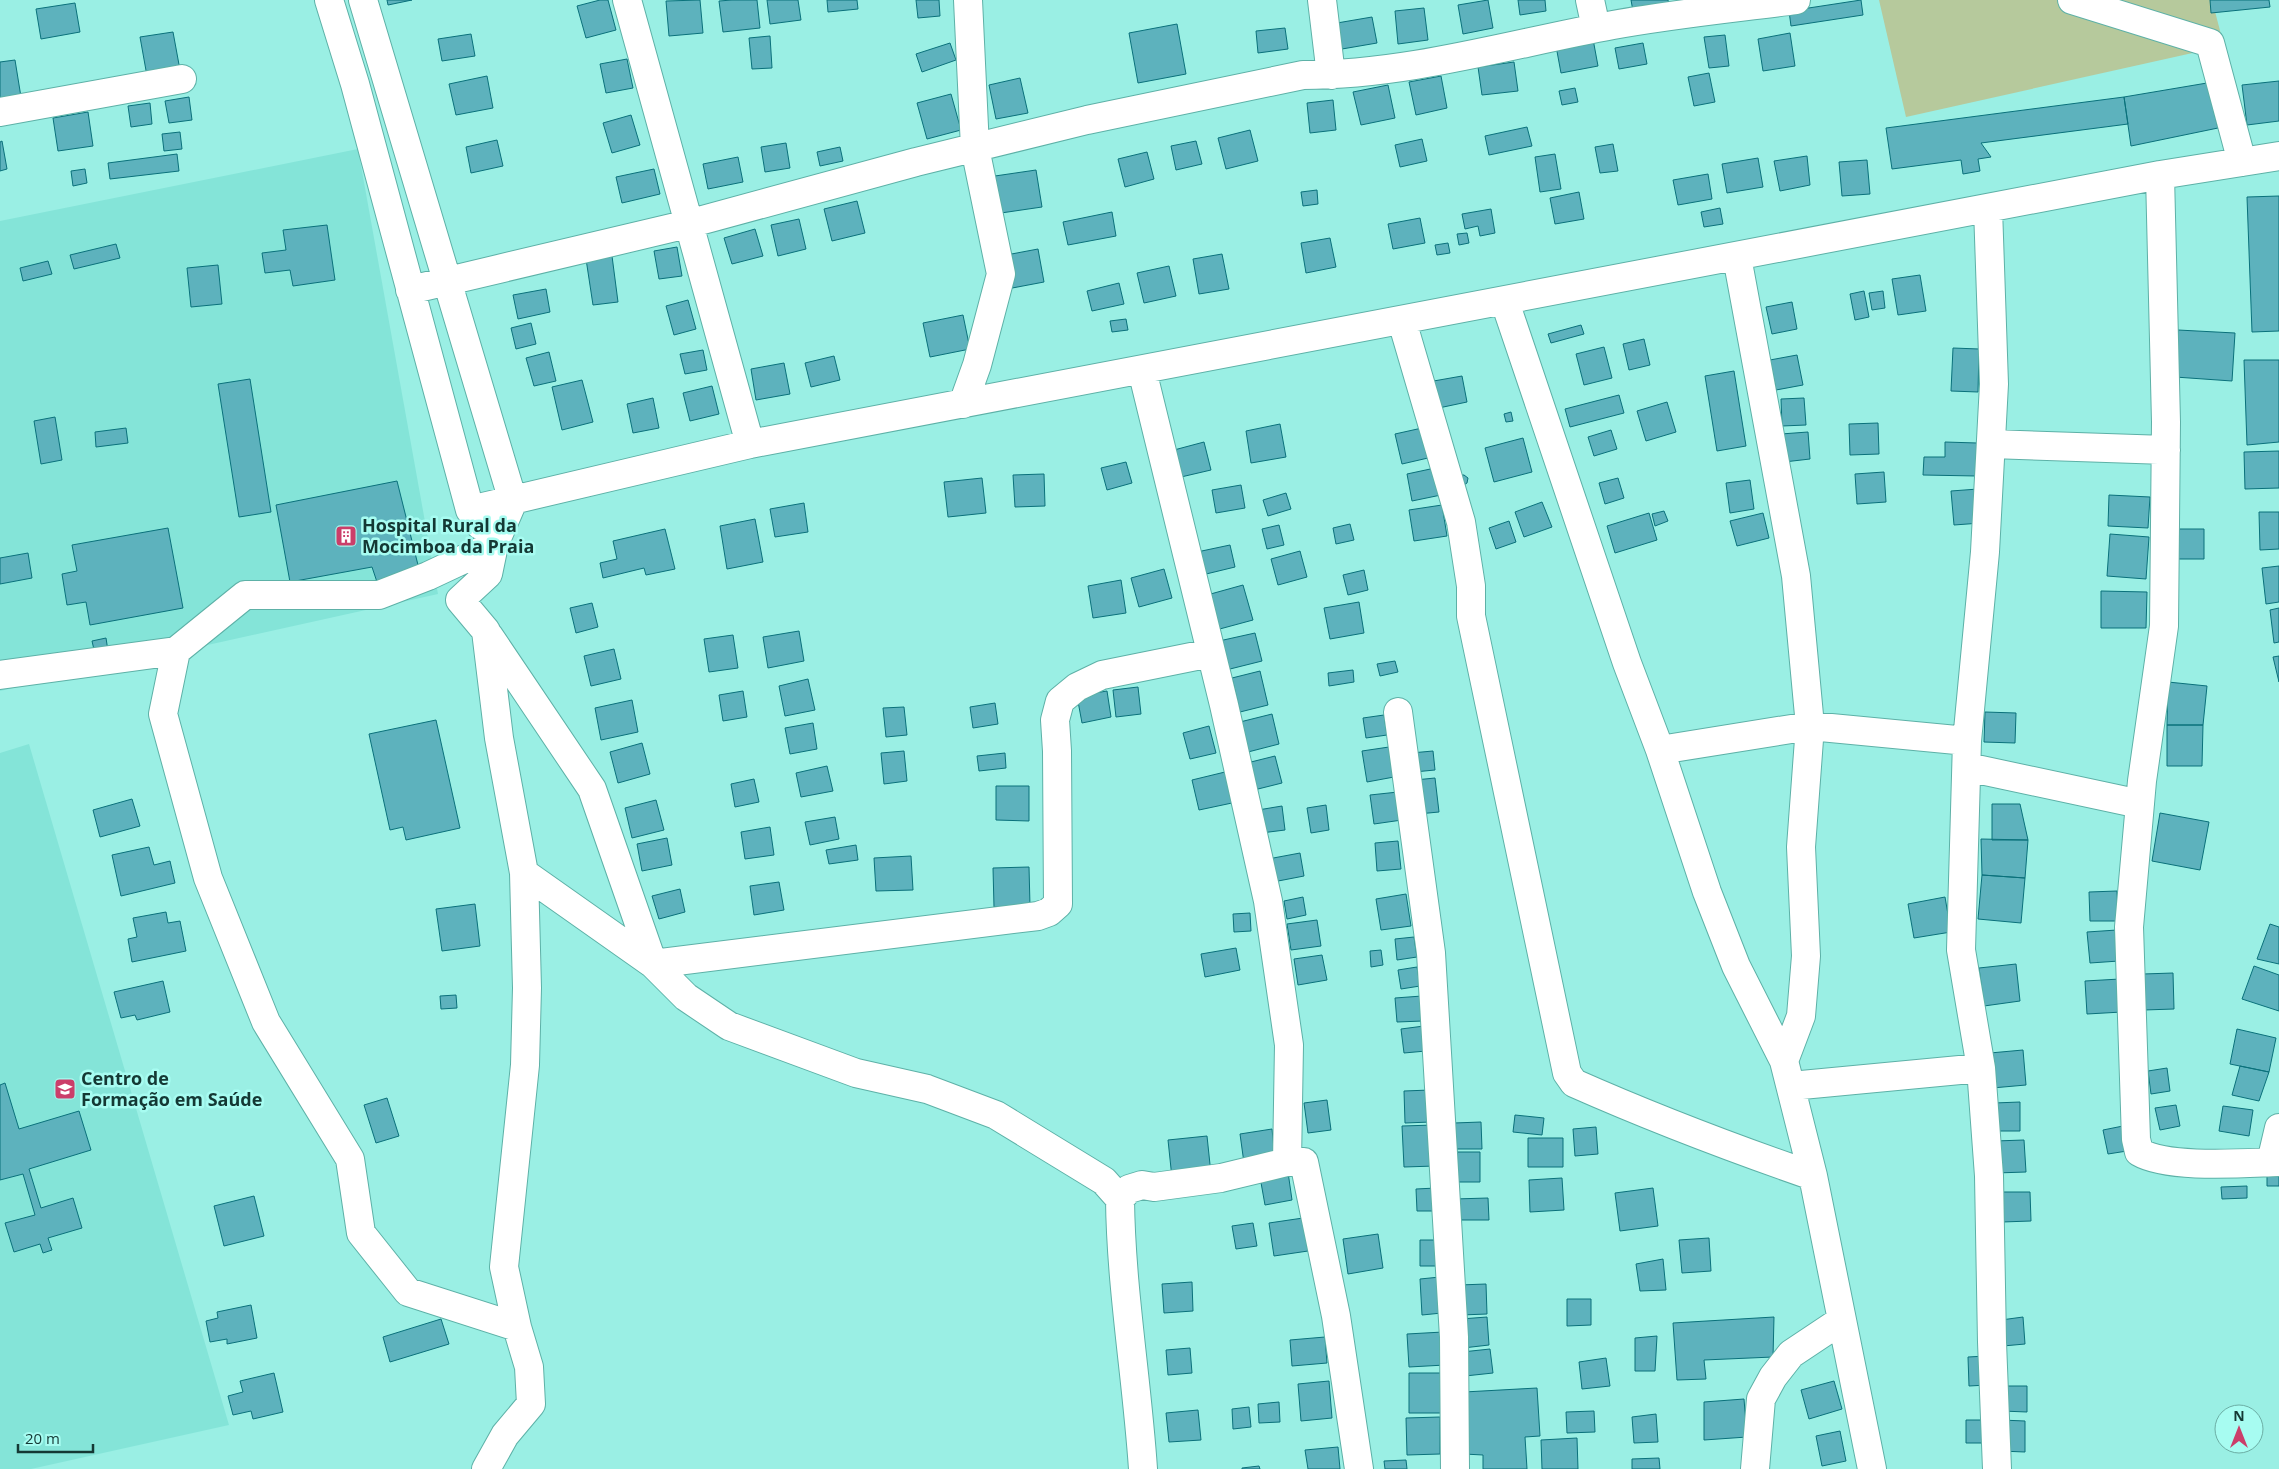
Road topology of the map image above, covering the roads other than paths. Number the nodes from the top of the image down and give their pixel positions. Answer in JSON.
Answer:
{"nodes":[{"id":1,"x":330,"y":0,"type":"edge"},
{"id":2,"x":363,"y":0,"type":"edge"},
{"id":3,"x":627,"y":0,"type":"edge"},
{"id":4,"x":968,"y":0,"type":"edge"},
{"id":5,"x":1322,"y":0,"type":"edge"},
{"id":6,"x":1590,"y":0,"type":"edge"},
{"id":7,"x":1796,"y":0,"type":"edge"},
{"id":8,"x":2072,"y":0,"type":"edge"},
{"id":9,"x":1596,"y":28,"type":"junction"},
{"id":10,"x":1331,"y":75,"type":"junction"},
{"id":11,"x":182,"y":80,"type":"dead end"},
{"id":12,"x":0,"y":112,"type":"edge"},
{"id":13,"x":975,"y":148,"type":"junction"},
{"id":14,"x":2279,"y":156,"type":"edge"},
{"id":15,"x":2242,"y":162,"type":"junction"},
{"id":16,"x":2160,"y":175,"type":"junction"},
{"id":17,"x":1988,"y":208,"type":"junction"},
{"id":18,"x":688,"y":224,"type":"junction"},
{"id":19,"x":1738,"y":257,"type":"junction"},
{"id":20,"x":447,"y":281,"type":"junction"},
{"id":21,"x":410,"y":290,"type":"junction"},
{"id":22,"x":1505,"y":302,"type":"junction"},
{"id":23,"x":1402,"y":321,"type":"junction"},
{"id":24,"x":1142,"y":370,"type":"junction"},
{"id":25,"x":964,"y":404,"type":"junction"},
{"id":26,"x":750,"y":444,"type":"junction"},
{"id":27,"x":1991,"y":444,"type":"junction"},
{"id":28,"x":2166,"y":450,"type":"junction"},
{"id":29,"x":513,"y":501,"type":"junction"},
{"id":30,"x":470,"y":510,"type":"junction"},
{"id":31,"x":494,"y":545,"type":"junction"},
{"id":32,"x":486,"y":630,"type":"junction"},
{"id":33,"x":176,"y":652,"type":"junction"},
{"id":34,"x":1211,"y":653,"type":"junction"},
{"id":35,"x":0,"y":675,"type":"edge"},
{"id":36,"x":1398,"y":712,"type":"dead end"},
{"id":37,"x":1810,"y":726,"type":"junction"},
{"id":38,"x":1967,"y":740,"type":"junction"},
{"id":39,"x":1660,"y":750,"type":"junction"},
{"id":40,"x":1967,"y":767,"type":"junction"},
{"id":41,"x":2140,"y":804,"type":"junction"},
{"id":42,"x":524,"y":873,"type":"junction"},
{"id":43,"x":653,"y":964,"type":"junction"},
{"id":44,"x":1981,"y":1068,"type":"junction"},
{"id":45,"x":1788,"y":1074,"type":"junction"},
{"id":46,"x":2279,"y":1128,"type":"edge"},
{"id":47,"x":1287,"y":1162,"type":"junction"},
{"id":48,"x":2275,"y":1162,"type":"edge"},
{"id":49,"x":1813,"y":1176,"type":"junction"},
{"id":50,"x":1120,"y":1199,"type":"junction"},
{"id":51,"x":1842,"y":1320,"type":"junction"},
{"id":52,"x":517,"y":1327,"type":"junction"},
{"id":53,"x":486,"y":1469,"type":"edge"},
{"id":54,"x":1143,"y":1469,"type":"edge"},
{"id":55,"x":1359,"y":1469,"type":"edge"},
{"id":56,"x":1455,"y":1469,"type":"edge"},
{"id":57,"x":1755,"y":1469,"type":"edge"},
{"id":58,"x":1872,"y":1469,"type":"edge"},
{"id":59,"x":1997,"y":1469,"type":"edge"}],
"edges":[{"from":1,"to":21,"type":"street"},
{"from":2,"to":20,"type":"street"},
{"from":3,"to":18,"type":"street"},
{"from":4,"to":13,"type":"street"},
{"from":5,"to":10,"type":"street"},
{"from":6,"to":9,"type":"street"},
{"from":7,"to":9,"type":"street"},
{"from":8,"to":15,"type":"street"},
{"from":9,"to":10,"type":"street"},
{"from":10,"to":13,"type":"street"},
{"from":11,"to":12,"type":"street"},
{"from":13,"to":18,"type":"street"},
{"from":13,"to":25,"type":"street"},
{"from":14,"to":15,"type":"street"},
{"from":15,"to":16,"type":"street"},
{"from":16,"to":17,"type":"street"},
{"from":16,"to":28,"type":"street"},
{"from":17,"to":19,"type":"street"},
{"from":17,"to":27,"type":"street"},
{"from":18,"to":20,"type":"street"},
{"from":18,"to":26,"type":"street"},
{"from":19,"to":22,"type":"street"},
{"from":19,"to":37,"type":"street"},
{"from":20,"to":21,"type":"street"},
{"from":20,"to":29,"type":"street"},
{"from":21,"to":30,"type":"street"},
{"from":22,"to":23,"type":"street"},
{"from":22,"to":39,"type":"street"},
{"from":23,"to":24,"type":"street"},
{"from":23,"to":49,"type":"street"},
{"from":24,"to":25,"type":"street"},
{"from":24,"to":34,"type":"street"},
{"from":25,"to":26,"type":"street"},
{"from":26,"to":29,"type":"street"},
{"from":27,"to":28,"type":"street"},
{"from":27,"to":38,"type":"street"},
{"from":28,"to":41,"type":"street"},
{"from":29,"to":30,"type":"street"},
{"from":29,"to":31,"type":"street"},
{"from":30,"to":31,"type":"street"},
{"from":31,"to":32,"type":"street"},
{"from":31,"to":33,"type":"street"},
{"from":32,"to":42,"type":"street"},
{"from":32,"to":43,"type":"street"},
{"from":33,"to":35,"type":"street"},
{"from":33,"to":52,"type":"street"},
{"from":34,"to":43,"type":"street"},
{"from":34,"to":47,"type":"street"},
{"from":36,"to":56,"type":"street"},
{"from":37,"to":38,"type":"street"},
{"from":37,"to":39,"type":"street"},
{"from":37,"to":45,"type":"street"},
{"from":38,"to":40,"type":"street"},
{"from":39,"to":45,"type":"street"},
{"from":40,"to":41,"type":"street"},
{"from":40,"to":44,"type":"street"},
{"from":41,"to":48,"type":"street"},
{"from":42,"to":43,"type":"street"},
{"from":42,"to":52,"type":"street"},
{"from":43,"to":50,"type":"street"},
{"from":44,"to":45,"type":"street"},
{"from":44,"to":59,"type":"street"},
{"from":45,"to":49,"type":"street"},
{"from":46,"to":48,"type":"street"},
{"from":47,"to":50,"type":"street"},
{"from":47,"to":55,"type":"street"},
{"from":49,"to":51,"type":"street"},
{"from":50,"to":54,"type":"street"},
{"from":51,"to":57,"type":"street"},
{"from":51,"to":58,"type":"street"},
{"from":52,"to":53,"type":"street"}]}
